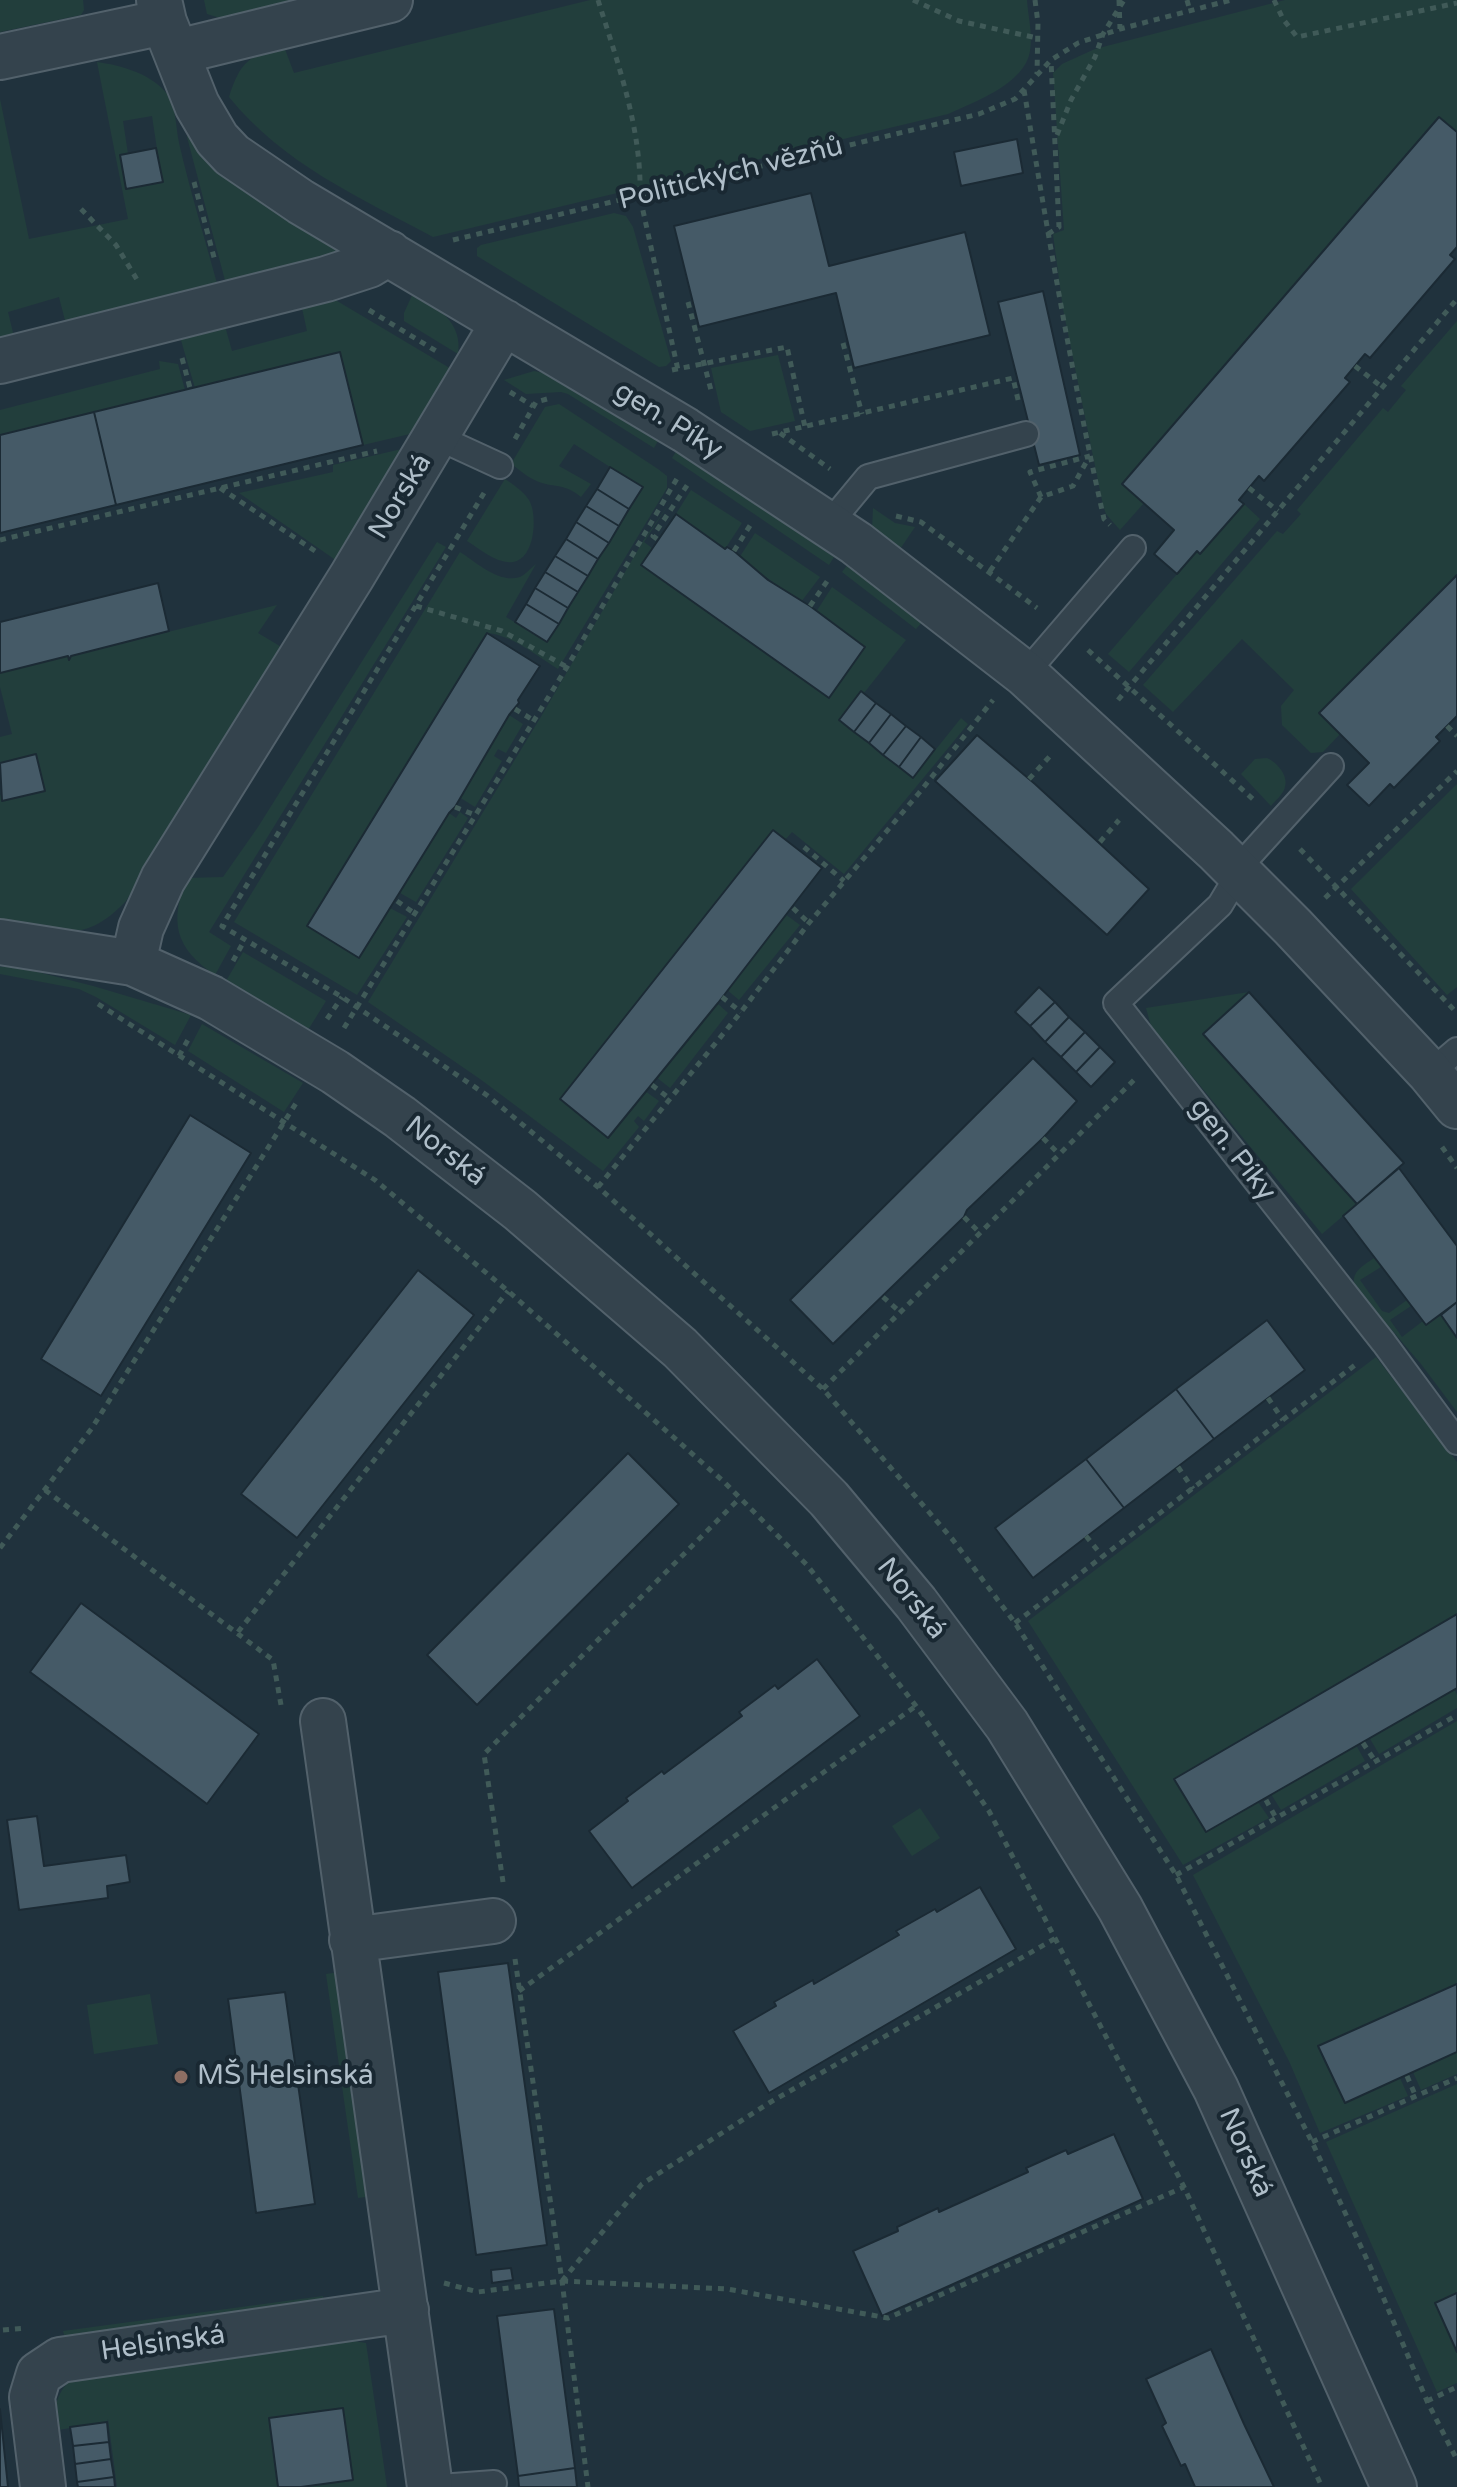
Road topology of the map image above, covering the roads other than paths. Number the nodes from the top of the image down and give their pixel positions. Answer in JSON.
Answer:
{"nodes":[{"id":1,"x":390,"y":0,"type":"edge"},
{"id":2,"x":166,"y":25,"type":"edge"},
{"id":3,"x":0,"y":57,"type":"edge"},
{"id":4,"x":389,"y":253,"type":"junction"},
{"id":5,"x":504,"y":322,"type":"junction"},
{"id":6,"x":0,"y":361,"type":"edge"},
{"id":7,"x":1026,"y":434,"type":"road end"},
{"id":8,"x":437,"y":437,"type":"junction"},
{"id":9,"x":500,"y":466,"type":"road end"},
{"id":10,"x":829,"y":524,"type":"junction"},
{"id":11,"x":1133,"y":548,"type":"road end"},
{"id":12,"x":1009,"y":687,"type":"junction"},
{"id":13,"x":1331,"y":766,"type":"dead end"},
{"id":14,"x":1239,"y":873,"type":"junction"},
{"id":15,"x":0,"y":942,"type":"edge"},
{"id":16,"x":133,"y":963,"type":"junction"},
{"id":17,"x":1448,"y":1076,"type":"edge"},
{"id":18,"x":1457,"y":1442,"type":"edge"},
{"id":19,"x":302,"y":1717,"type":"road end"},
{"id":20,"x":499,"y":1908,"type":"road end"},
{"id":21,"x":352,"y":1940,"type":"junction"},
{"id":22,"x":420,"y":2295,"type":"junction"},
{"id":23,"x":494,"y":2483,"type":"dead end"},
{"id":24,"x":43,"y":2487,"type":"edge"},
{"id":25,"x":430,"y":2487,"type":"edge"},
{"id":26,"x":440,"y":2487,"type":"edge"},
{"id":27,"x":1394,"y":2487,"type":"edge"}],
"edges":[{"from":1,"to":2,"type":"street"},
{"from":2,"to":3,"type":"street"},
{"from":2,"to":4,"type":"street"},
{"from":4,"to":5,"type":"street"},
{"from":4,"to":6,"type":"street"},
{"from":5,"to":8,"type":"street","name":"Norská"},
{"from":5,"to":10,"type":"street","name":"gen. Píky"},
{"from":7,"to":10,"type":"lane"},
{"from":8,"to":9,"type":"lane"},
{"from":8,"to":16,"type":"street","name":"Norská"},
{"from":10,"to":12,"type":"street","name":"gen. Píky"},
{"from":11,"to":12,"type":"lane"},
{"from":12,"to":14,"type":"street","name":"gen. Píky"},
{"from":13,"to":14,"type":"lane","name":"gen. Píky"},
{"from":14,"to":17,"type":"street","name":"gen. Píky"},
{"from":14,"to":18,"type":"lane","name":"gen. Píky"},
{"from":15,"to":16,"type":"street","name":"Norská"},
{"from":16,"to":27,"type":"street","name":"Norská"},
{"from":19,"to":21,"type":"street"},
{"from":20,"to":21,"type":"street"},
{"from":21,"to":22,"type":"street"},
{"from":22,"to":24,"type":"street","name":"Helsinská"},
{"from":22,"to":25,"type":"street"},
{"from":23,"to":26,"type":"lane"}]}
